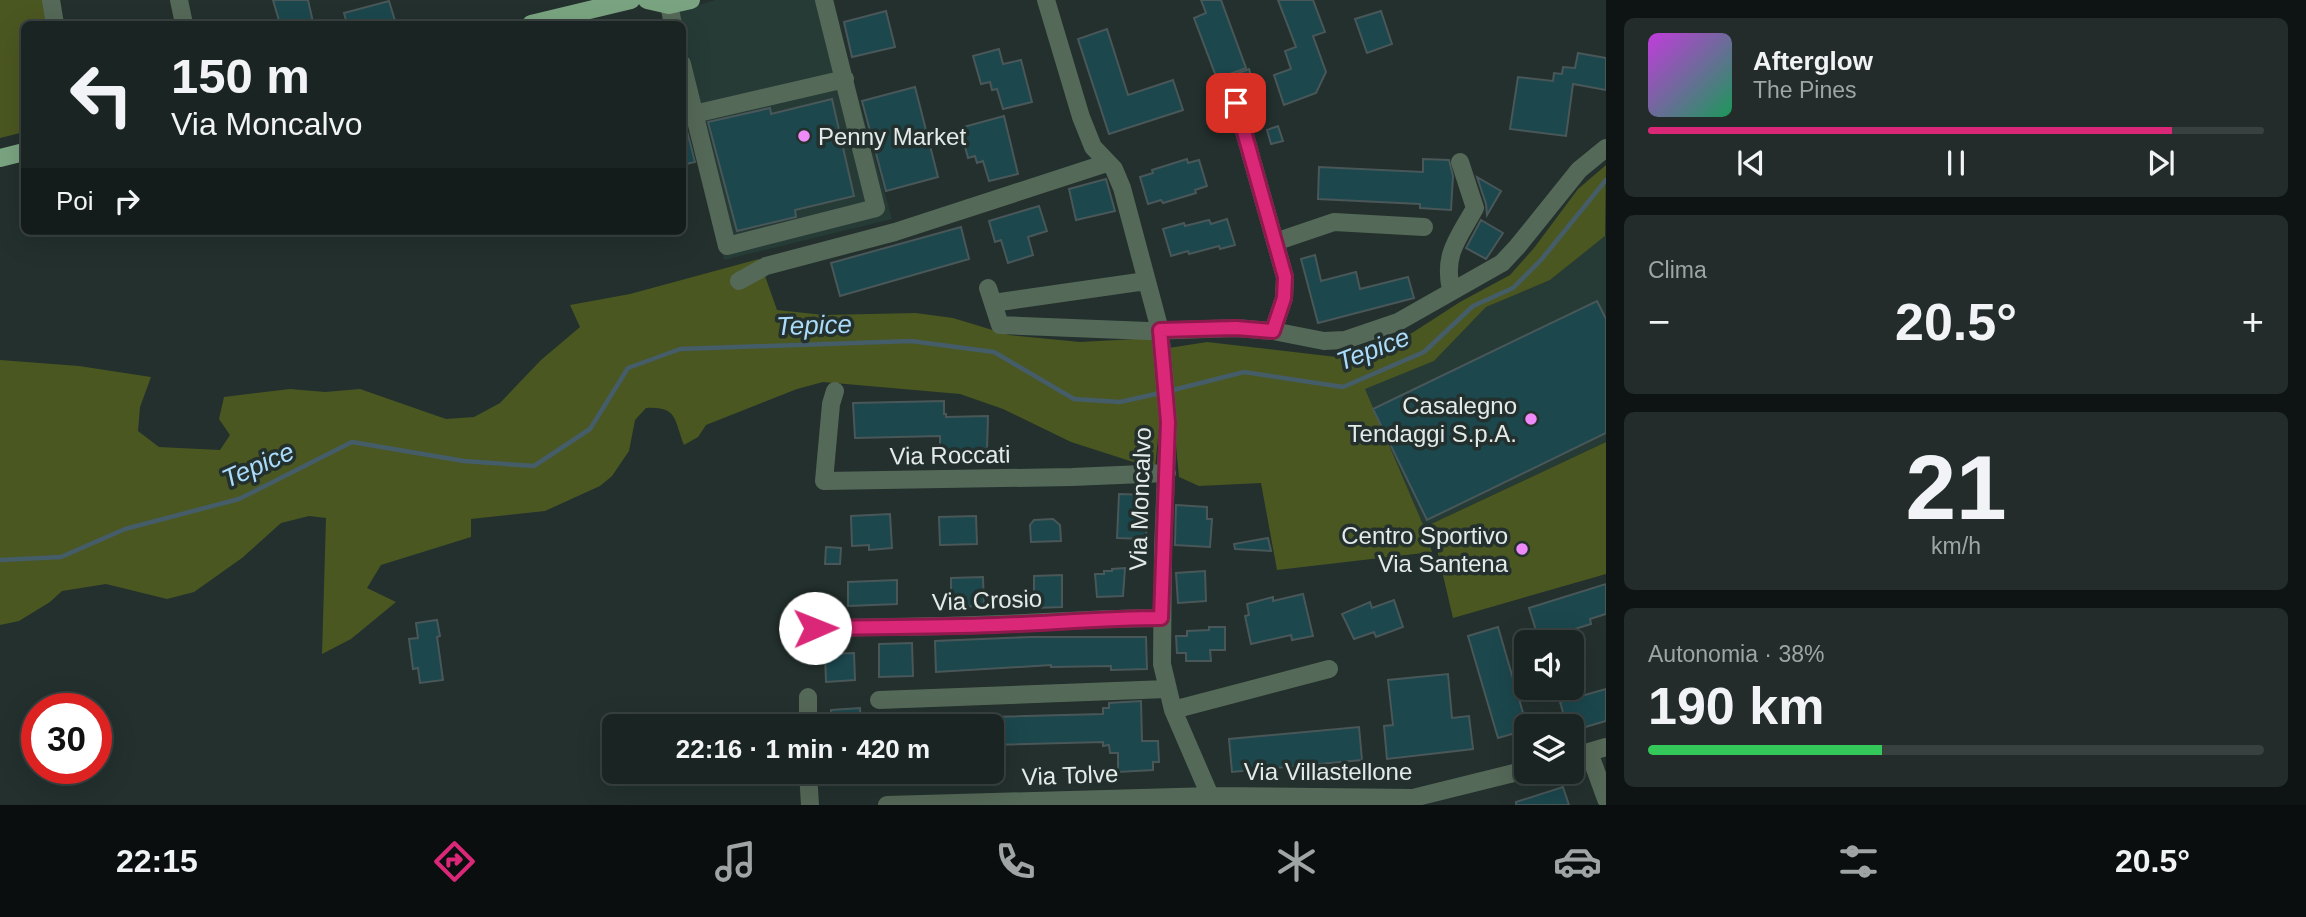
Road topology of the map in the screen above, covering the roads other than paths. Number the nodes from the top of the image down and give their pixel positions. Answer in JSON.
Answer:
{"nodes":[{"id":1,"x":51,"y":0,"type":"edge"},
{"id":2,"x":179,"y":0,"type":"edge"},
{"id":3,"x":631,"y":0,"type":"edge"},
{"id":4,"x":647,"y":0,"type":"edge"},
{"id":5,"x":691,"y":0,"type":"edge"},
{"id":6,"x":824,"y":0,"type":"edge"},
{"id":7,"x":1046,"y":0,"type":"edge"},
{"id":8,"x":668,"y":3,"type":"edge"},
{"id":9,"x":54,"y":21,"type":"edge"},
{"id":10,"x":183,"y":21,"type":"edge"},
{"id":11,"x":544,"y":21,"type":"edge"},
{"id":12,"x":672,"y":21,"type":"edge"},
{"id":13,"x":845,"y":79,"type":"junction"},
{"id":14,"x":686,"y":81,"type":"edge"},
{"id":15,"x":1236,"y":103,"type":"dead end"},
{"id":16,"x":694,"y":114,"type":"junction"},
{"id":17,"x":1606,"y":148,"type":"edge"},
{"id":18,"x":21,"y":153,"type":"edge"},
{"id":19,"x":0,"y":158,"type":"edge"},
{"id":20,"x":1460,"y":162,"type":"dead end"},
{"id":21,"x":1108,"y":163,"type":"junction"},
{"id":22,"x":1424,"y":227,"type":"dead end"},
{"id":23,"x":1275,"y":242,"type":"junction"},
{"id":24,"x":739,"y":281,"type":"dead end"},
{"id":25,"x":1146,"y":281,"type":"junction"},
{"id":26,"x":1451,"y":290,"type":"junction"},
{"id":27,"x":1273,"y":331,"type":"junction"},
{"id":28,"x":1161,"y":335,"type":"junction"},
{"id":29,"x":835,"y":391,"type":"dead end"},
{"id":30,"x":1167,"y":472,"type":"junction"},
{"id":31,"x":1161,"y":618,"type":"junction"},
{"id":32,"x":815,"y":628,"type":"dead end"},
{"id":33,"x":1329,"y":669,"type":"dead end"},
{"id":34,"x":1167,"y":689,"type":"junction"},
{"id":35,"x":808,"y":697,"type":"dead end"},
{"id":36,"x":879,"y":700,"type":"dead end"},
{"id":37,"x":1173,"y":710,"type":"junction"},
{"id":38,"x":808,"y":714,"type":"edge"},
{"id":39,"x":1589,"y":752,"type":"edge"},
{"id":40,"x":1514,"y":773,"type":"edge"},
{"id":41,"x":809,"y":784,"type":"edge"},
{"id":42,"x":1606,"y":799,"type":"edge"},
{"id":43,"x":1213,"y":800,"type":"edge"},
{"id":44,"x":810,"y":805,"type":"edge"},
{"id":45,"x":887,"y":805,"type":"edge"}],
"edges":[{"from":1,"to":9,"type":"street"},
{"from":2,"to":10,"type":"street"},
{"from":3,"to":11,"type":"main road"},
{"from":4,"to":8,"type":"main road"},
{"from":5,"to":8,"type":"main road"},
{"from":6,"to":13,"type":"street"},
{"from":7,"to":21,"type":"street","name":"Via Moncalvo"},
{"from":8,"to":12,"type":"street"},
{"from":13,"to":16,"type":"street"},
{"from":13,"to":16,"type":"street"},
{"from":14,"to":16,"type":"street"},
{"from":15,"to":23,"type":"street"},
{"from":17,"to":26,"type":"street"},
{"from":18,"to":19,"type":"main road"},
{"from":20,"to":26,"type":"street"},
{"from":21,"to":24,"type":"street"},
{"from":21,"to":25,"type":"street","name":"Via Moncalvo"},
{"from":22,"to":23,"type":"street"},
{"from":23,"to":27,"type":"street"},
{"from":25,"to":28,"type":"street","name":"Via Moncalvo"},
{"from":25,"to":28,"type":"street"},
{"from":26,"to":27,"type":"street"},
{"from":27,"to":28,"type":"street"},
{"from":28,"to":30,"type":"street","name":"Via Moncalvo"},
{"from":29,"to":30,"type":"street","name":"Via Roccati"},
{"from":30,"to":31,"type":"street","name":"Via Moncalvo"},
{"from":31,"to":32,"type":"street","name":"Via Crosio"},
{"from":31,"to":34,"type":"street","name":"Via Moncalvo"},
{"from":33,"to":37,"type":"street"},
{"from":34,"to":36,"type":"street"},
{"from":34,"to":37,"type":"street","name":"Via Moncalvo"},
{"from":35,"to":38,"type":"street"},
{"from":37,"to":43,"type":"street","name":"Via Moncalvo"},
{"from":39,"to":42,"type":"street"},
{"from":40,"to":43,"type":"street","name":"Via Villastellone"},
{"from":41,"to":44,"type":"street"},
{"from":43,"to":45,"type":"street","name":"Via Tolve"}]}
